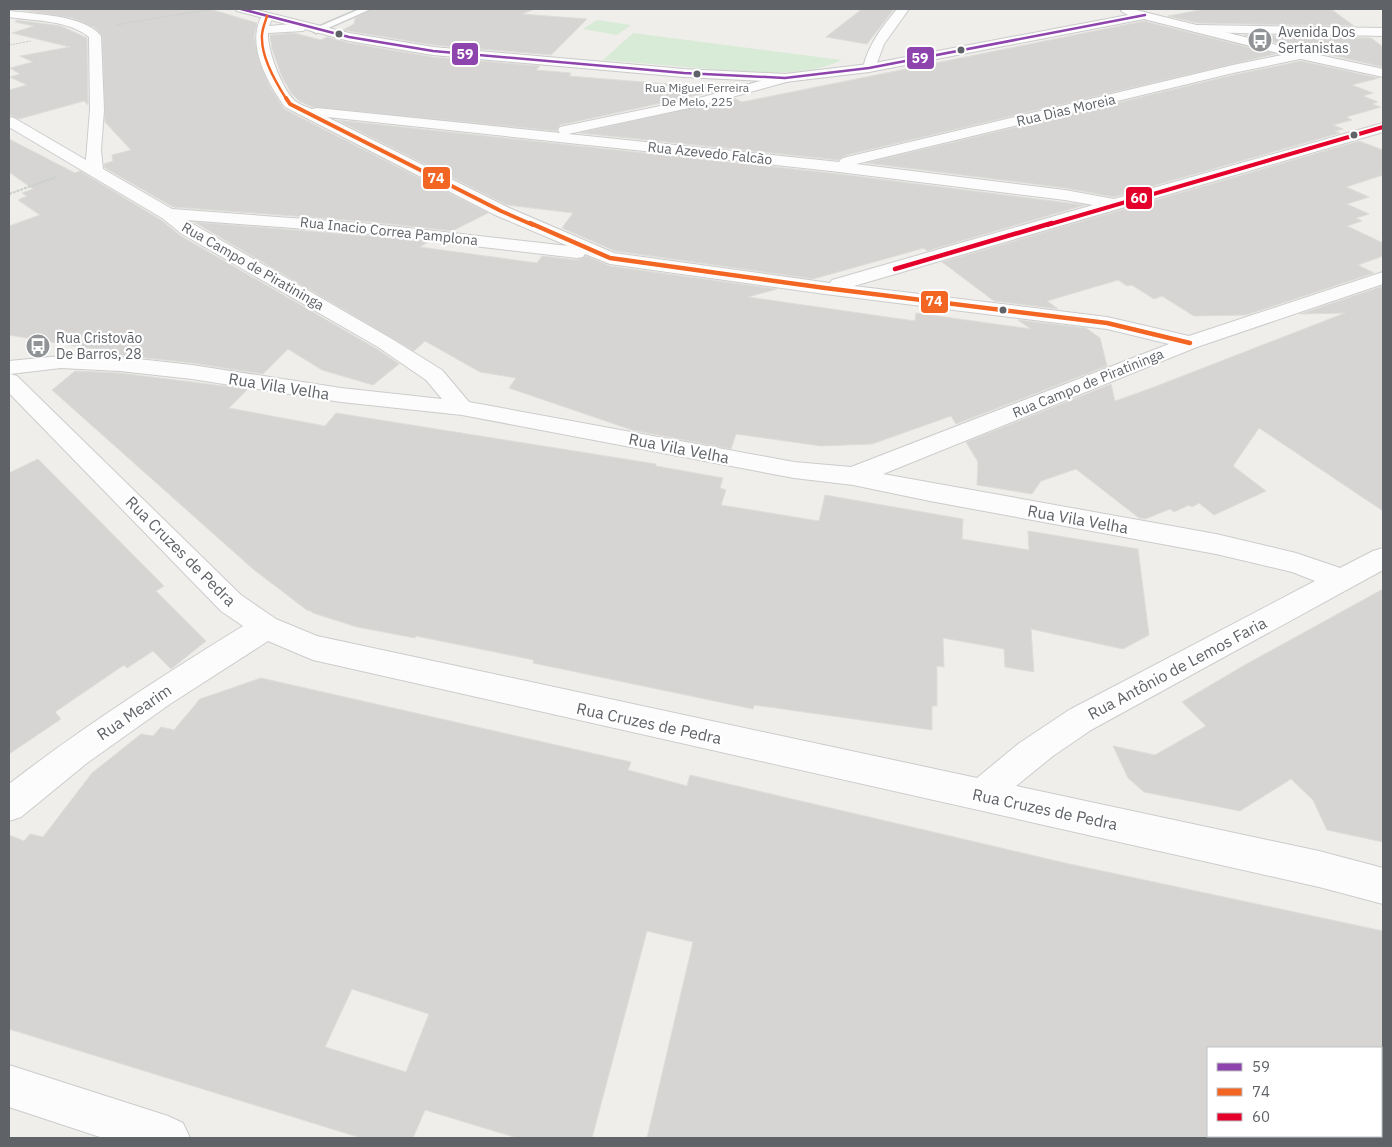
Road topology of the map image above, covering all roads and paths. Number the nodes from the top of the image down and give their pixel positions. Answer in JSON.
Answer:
{"nodes":[{"id":1,"x":241,"y":9,"type":"edge"},
{"id":2,"x":367,"y":9,"type":"edge"},
{"id":3,"x":903,"y":9,"type":"edge"},
{"id":4,"x":1120,"y":9,"type":"edge"},
{"id":5,"x":9,"y":14,"type":"edge"},
{"id":6,"x":1145,"y":15,"type":"junction"},
{"id":7,"x":265,"y":23,"type":"junction"},
{"id":8,"x":1178,"y":23,"type":"junction"},
{"id":9,"x":1198,"y":29,"type":"junction"},
{"id":10,"x":1256,"y":29,"type":"junction"},
{"id":11,"x":316,"y":30,"type":"junction"},
{"id":12,"x":1383,"y":32,"type":"edge"},
{"id":13,"x":1301,"y":55,"type":"junction"},
{"id":14,"x":869,"y":68,"type":"junction"},
{"id":15,"x":1383,"y":73,"type":"edge"},
{"id":16,"x":784,"y":78,"type":"junction"},
{"id":17,"x":302,"y":111,"type":"junction"},
{"id":18,"x":9,"y":122,"type":"edge"},
{"id":19,"x":1383,"y":127,"type":"edge"},
{"id":20,"x":542,"y":134,"type":"junction"},
{"id":21,"x":831,"y":166,"type":"junction"},
{"id":22,"x":90,"y":170,"type":"junction"},
{"id":23,"x":9,"y":194,"type":"edge"},
{"id":24,"x":1117,"y":205,"type":"junction"},
{"id":25,"x":168,"y":214,"type":"junction"},
{"id":26,"x":610,"y":258,"type":"junction"},
{"id":27,"x":1383,"y":278,"type":"edge"},
{"id":28,"x":825,"y":288,"type":"junction"},
{"id":29,"x":1190,"y":343,"type":"junction"},
{"id":30,"x":9,"y":368,"type":"edge"},
{"id":31,"x":9,"y":381,"type":"edge"},
{"id":32,"x":462,"y":408,"type":"junction"},
{"id":33,"x":853,"y":476,"type":"junction"},
{"id":34,"x":1383,"y":558,"type":"edge"},
{"id":35,"x":1342,"y":580,"type":"junction"},
{"id":36,"x":266,"y":627,"type":"junction"},
{"id":37,"x":982,"y":795,"type":"junction"},
{"id":38,"x":9,"y":805,"type":"edge"},
{"id":39,"x":1383,"y":886,"type":"edge"},
{"id":40,"x":9,"y":1086,"type":"edge"},
{"id":41,"x":168,"y":1138,"type":"edge"}],
"edges":[{"from":1,"to":7,"type":"street"},
{"from":2,"to":11,"type":"lane"},
{"from":3,"to":14,"type":"street"},
{"from":4,"to":6,"type":"street"},
{"from":5,"to":22,"type":"street"},
{"from":6,"to":8,"type":"street"},
{"from":6,"to":14,"type":"street"},
{"from":7,"to":11,"type":"street"},
{"from":7,"to":17,"type":"street"},
{"from":8,"to":9,"type":"street"},
{"from":8,"to":10,"type":"street"},
{"from":9,"to":10,"type":"street"},
{"from":9,"to":13,"type":"street"},
{"from":10,"to":12,"type":"street"},
{"from":11,"to":16,"type":"street"},
{"from":13,"to":15,"type":"street"},
{"from":13,"to":21,"type":"street","name":"Rua Dias Moreia"},
{"from":14,"to":16,"type":"street"},
{"from":16,"to":20,"type":"street"},
{"from":17,"to":20,"type":"street","name":"Rua Azevedo Falcão"},
{"from":17,"to":26,"type":"street"},
{"from":18,"to":22,"type":"street","name":"Rua Campo de Piratininga"},
{"from":19,"to":24,"type":"street"},
{"from":20,"to":21,"type":"street","name":"Rua Azevedo Falcão"},
{"from":21,"to":24,"type":"street","name":"Rua Azevedo Falcão"},
{"from":22,"to":23,"type":"path"},
{"from":22,"to":25,"type":"street","name":"Rua Campo de Piratininga"},
{"from":24,"to":28,"type":"street"},
{"from":25,"to":26,"type":"street","name":"Rua Inacio Correa Pamplona"},
{"from":25,"to":32,"type":"street","name":"Rua Campo de Piratininga"},
{"from":26,"to":28,"type":"street","name":"Rua Inacio Correa Pamplona"},
{"from":27,"to":29,"type":"street","name":"Rua Campo de Piratininga"},
{"from":28,"to":29,"type":"street","name":"Rua Inacio Correa Pamplona"},
{"from":29,"to":33,"type":"street","name":"Rua Campo de Piratininga"},
{"from":30,"to":32,"type":"street","name":"Rua Vila Velha"},
{"from":31,"to":36,"type":"street","name":"Rua Cruzes de Pedra"},
{"from":32,"to":33,"type":"street","name":"Rua Vila Velha"},
{"from":33,"to":35,"type":"street","name":"Rua Vila Velha"},
{"from":34,"to":35,"type":"street","name":"Rua Antônio de Lemos Faria"},
{"from":35,"to":37,"type":"street","name":"Rua Antônio de Lemos Faria"},
{"from":36,"to":37,"type":"street","name":"Rua Cruzes de Pedra"},
{"from":36,"to":38,"type":"street","name":"Rua Mearim"},
{"from":37,"to":39,"type":"street","name":"Rua Cruzes de Pedra"},
{"from":40,"to":41,"type":"street"}]}
